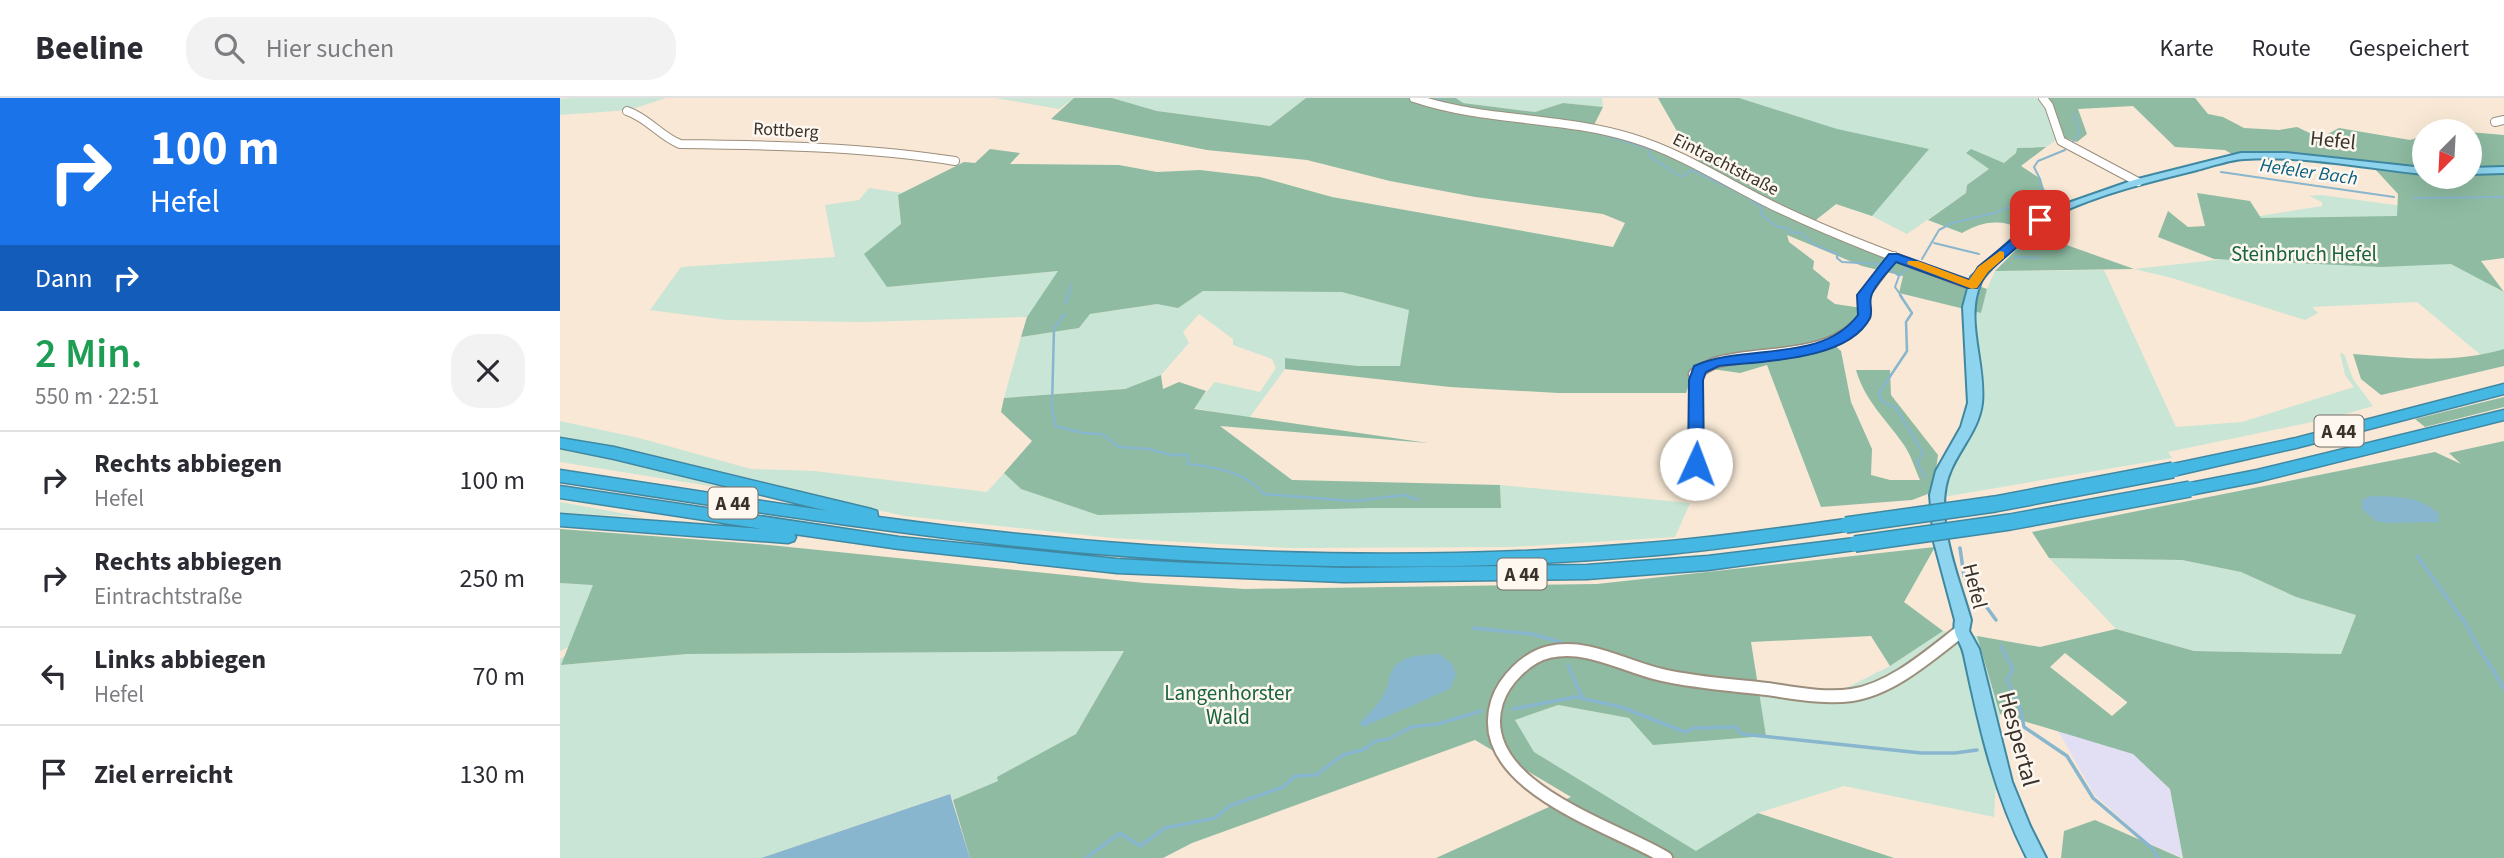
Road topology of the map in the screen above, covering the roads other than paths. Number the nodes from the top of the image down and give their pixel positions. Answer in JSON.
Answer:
{"nodes":[{"id":1,"x":1414,"y":98,"type":"edge"},
{"id":2,"x":2043,"y":98,"type":"edge"},
{"id":3,"x":627,"y":111,"type":"dead end"},
{"id":4,"x":2504,"y":120,"type":"edge"},
{"id":5,"x":2495,"y":122,"type":"dead end"},
{"id":6,"x":955,"y":161,"type":"dead end"},
{"id":7,"x":2412,"y":170,"type":"edge"},
{"id":8,"x":2504,"y":170,"type":"edge"},
{"id":9,"x":2482,"y":171,"type":"edge"},
{"id":10,"x":2138,"y":182,"type":"junction"},
{"id":11,"x":1894,"y":256,"type":"junction"},
{"id":12,"x":1972,"y":285,"type":"junction"},
{"id":13,"x":2504,"y":389,"type":"edge"},
{"id":14,"x":2504,"y":415,"type":"edge"},
{"id":15,"x":560,"y":443,"type":"edge"},
{"id":16,"x":560,"y":476,"type":"edge"},
{"id":17,"x":560,"y":492,"type":"edge"},
{"id":18,"x":1696,"y":494,"type":"dead end"},
{"id":19,"x":560,"y":520,"type":"edge"},
{"id":20,"x":903,"y":535,"type":"junction"},
{"id":21,"x":1961,"y":631,"type":"junction"},
{"id":22,"x":1666,"y":858,"type":"edge"},
{"id":23,"x":2037,"y":858,"type":"edge"}],
"edges":[{"from":1,"to":11,"type":"street","name":"Eintrachtstraße"},
{"from":2,"to":10,"type":"street"},
{"from":3,"to":6,"type":"street","name":"Rottberg"},
{"from":4,"to":5,"type":"street"},
{"from":7,"to":10,"type":"main road","name":"Hefel"},
{"from":8,"to":9,"type":"main road"},
{"from":10,"to":12,"type":"main road","name":"Hefel"},
{"from":11,"to":12,"type":"street","name":"Eintrachtstraße"},
{"from":11,"to":18,"type":"street"},
{"from":12,"to":21,"type":"main road","name":"Hefel"},
{"from":13,"to":20,"type":"highway","number":"A 44","bridge":true},
{"from":14,"to":20,"type":"highway","number":"A 44","bridge":true},
{"from":15,"to":20,"type":"highway"},
{"from":16,"to":20,"type":"highway","number":"A 44"},
{"from":17,"to":20,"type":"highway","number":"A 44"},
{"from":19,"to":20,"type":"highway"},
{"from":21,"to":22,"type":"street","name":"Hefel"},
{"from":21,"to":23,"type":"main road","name":"Hespertal"}]}
